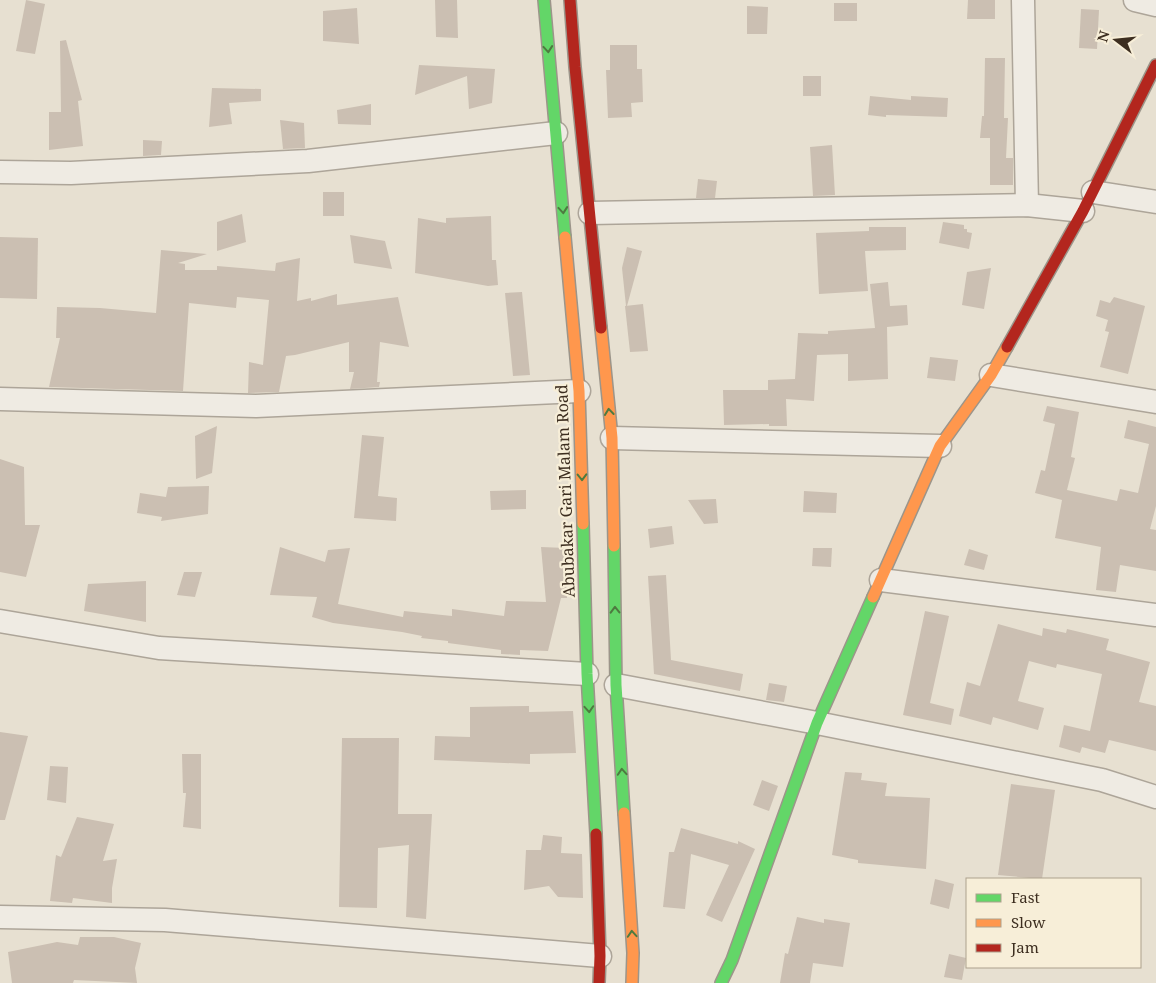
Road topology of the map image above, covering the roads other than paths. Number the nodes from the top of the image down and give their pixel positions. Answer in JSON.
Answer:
{"nodes":[{"id":1,"x":544,"y":0,"type":"edge"},
{"id":2,"x":570,"y":0,"type":"edge"},
{"id":3,"x":1023,"y":0,"type":"edge"},
{"id":4,"x":1135,"y":0,"type":"edge"},
{"id":5,"x":1156,"y":5,"type":"edge"},
{"id":6,"x":1156,"y":65,"type":"edge"},
{"id":7,"x":556,"y":132,"type":"junction"},
{"id":8,"x":0,"y":172,"type":"edge"},
{"id":9,"x":1088,"y":202,"type":"junction"},
{"id":10,"x":1156,"y":202,"type":"edge"},
{"id":11,"x":1027,"y":205,"type":"junction"},
{"id":12,"x":590,"y":213,"type":"junction"},
{"id":13,"x":991,"y":375,"type":"junction"},
{"id":14,"x":580,"y":391,"type":"junction"},
{"id":15,"x":0,"y":399,"type":"edge"},
{"id":16,"x":1156,"y":402,"type":"edge"},
{"id":17,"x":612,"y":438,"type":"junction"},
{"id":18,"x":940,"y":446,"type":"junction"},
{"id":19,"x":882,"y":580,"type":"junction"},
{"id":20,"x":1156,"y":615,"type":"edge"},
{"id":21,"x":0,"y":621,"type":"edge"},
{"id":22,"x":586,"y":674,"type":"junction"},
{"id":23,"x":616,"y":685,"type":"junction"},
{"id":24,"x":817,"y":723,"type":"junction"},
{"id":25,"x":1156,"y":796,"type":"edge"},
{"id":26,"x":0,"y":917,"type":"edge"},
{"id":27,"x":600,"y":956,"type":"junction"},
{"id":28,"x":599,"y":983,"type":"edge"},
{"id":29,"x":632,"y":983,"type":"edge"},
{"id":30,"x":721,"y":983,"type":"edge"}],
"edges":[{"from":1,"to":7,"type":"street","name":"Abubakar Gari Malam Road","one_way":true},
{"from":2,"to":12,"type":"street"},
{"from":3,"to":11,"type":"street"},
{"from":4,"to":5,"type":"street"},
{"from":6,"to":9,"type":"street"},
{"from":7,"to":8,"type":"street"},
{"from":7,"to":14,"type":"street","name":"Abubakar Gari Malam Road","one_way":true},
{"from":9,"to":10,"type":"street"},
{"from":9,"to":11,"type":"street"},
{"from":9,"to":13,"type":"street"},
{"from":11,"to":12,"type":"street"},
{"from":17,"to":12,"type":"street","one_way":true},
{"from":13,"to":16,"type":"street"},
{"from":13,"to":18,"type":"street"},
{"from":14,"to":15,"type":"street"},
{"from":14,"to":22,"type":"street","name":"Abubakar Gari Malam Road","one_way":true},
{"from":17,"to":18,"type":"street"},
{"from":23,"to":17,"type":"street","one_way":true},
{"from":18,"to":19,"type":"street"},
{"from":19,"to":20,"type":"street"},
{"from":19,"to":24,"type":"street"},
{"from":21,"to":22,"type":"street"},
{"from":22,"to":27,"type":"street","name":"Abubakar Gari Malam Road","one_way":true},
{"from":23,"to":24,"type":"street"},
{"from":29,"to":23,"type":"street","one_way":true},
{"from":24,"to":25,"type":"street"},
{"from":24,"to":30,"type":"street"},
{"from":26,"to":27,"type":"street"},
{"from":27,"to":28,"type":"street","name":"Abubakar Gari Malam Road"}]}
